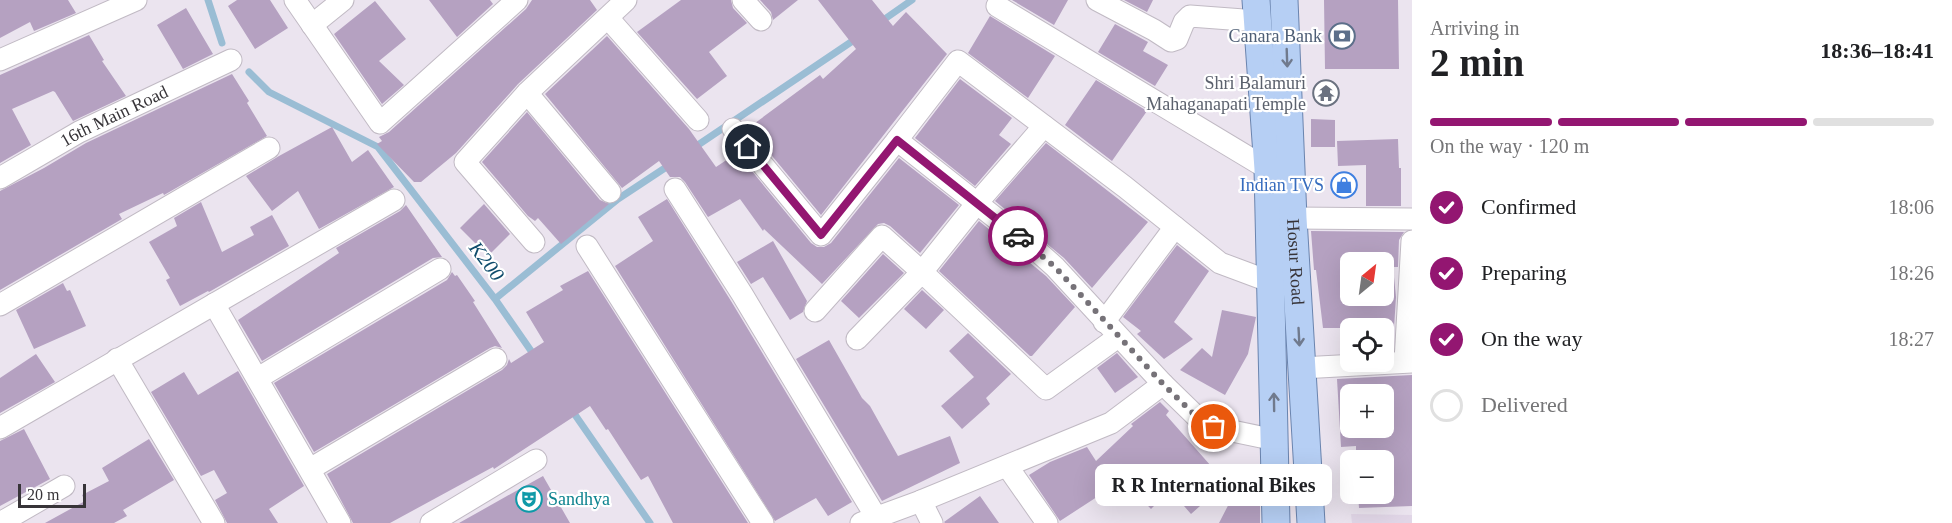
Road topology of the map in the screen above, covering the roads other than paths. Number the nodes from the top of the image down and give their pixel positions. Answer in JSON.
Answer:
{"nodes":[{"id":1,"x":136,"y":0,"type":"edge"},
{"id":2,"x":296,"y":0,"type":"edge"},
{"id":3,"x":343,"y":0,"type":"edge"},
{"id":4,"x":517,"y":0,"type":"edge"},
{"id":5,"x":626,"y":0,"type":"edge"},
{"id":6,"x":743,"y":0,"type":"edge"},
{"id":7,"x":1097,"y":0,"type":"edge"},
{"id":8,"x":1284,"y":0,"type":"edge"},
{"id":9,"x":997,"y":6,"type":"dead end"},
{"id":10,"x":1256,"y":10,"type":"edge"},
{"id":11,"x":608,"y":18,"type":"junction"},
{"id":12,"x":761,"y":20,"type":"dead end"},
{"id":13,"x":312,"y":25,"type":"junction"},
{"id":14,"x":0,"y":60,"type":"edge"},
{"id":15,"x":231,"y":60,"type":"dead end"},
{"id":16,"x":527,"y":93,"type":"junction"},
{"id":17,"x":698,"y":120,"type":"dead end"},
{"id":18,"x":1044,"y":126,"type":"junction"},
{"id":19,"x":733,"y":129,"type":"dead end"},
{"id":20,"x":897,"y":140,"type":"junction"},
{"id":21,"x":269,"y":148,"type":"dead end"},
{"id":22,"x":1269,"y":169,"type":"junction"},
{"id":23,"x":0,"y":178,"type":"edge"},
{"id":24,"x":675,"y":189,"type":"dead end"},
{"id":25,"x":610,"y":192,"type":"dead end"},
{"id":26,"x":394,"y":200,"type":"dead end"},
{"id":27,"x":977,"y":203,"type":"junction"},
{"id":28,"x":1293,"y":218,"type":"junction"},
{"id":29,"x":1412,"y":219,"type":"edge"},
{"id":30,"x":1175,"y":227,"type":"junction"},
{"id":31,"x":1412,"y":240,"type":"edge"},
{"id":32,"x":534,"y":242,"type":"dead end"},
{"id":33,"x":587,"y":246,"type":"dead end"},
{"id":34,"x":440,"y":269,"type":"dead end"},
{"id":35,"x":922,"y":272,"type":"junction"},
{"id":36,"x":1271,"y":282,"type":"junction"},
{"id":37,"x":214,"y":304,"type":"junction"},
{"id":38,"x":0,"y":305,"type":"edge"},
{"id":39,"x":815,"y":311,"type":"dead end"},
{"id":40,"x":1111,"y":329,"type":"junction"},
{"id":41,"x":858,"y":339,"type":"dead end"},
{"id":42,"x":117,"y":359,"type":"junction"},
{"id":43,"x":496,"y":359,"type":"dead end"},
{"id":44,"x":1408,"y":361,"type":"edge"},
{"id":45,"x":1301,"y":368,"type":"junction"},
{"id":46,"x":258,"y":378,"type":"junction"},
{"id":47,"x":1163,"y":384,"type":"junction"},
{"id":48,"x":0,"y":428,"type":"edge"},
{"id":49,"x":1275,"y":440,"type":"junction"},
{"id":50,"x":536,"y":459,"type":"dead end"},
{"id":51,"x":1007,"y":466,"type":"junction"},
{"id":52,"x":310,"y":469,"type":"junction"},
{"id":53,"x":64,"y":486,"type":"dead end"},
{"id":54,"x":921,"y":501,"type":"junction"},
{"id":55,"x":869,"y":520,"type":"edge"},
{"id":56,"x":0,"y":523,"type":"edge"},
{"id":57,"x":214,"y":523,"type":"edge"},
{"id":58,"x":340,"y":523,"type":"edge"},
{"id":59,"x":430,"y":523,"type":"edge"},
{"id":60,"x":763,"y":523,"type":"edge"},
{"id":61,"x":932,"y":523,"type":"edge"},
{"id":62,"x":1047,"y":523,"type":"edge"},
{"id":63,"x":1276,"y":523,"type":"edge"},
{"id":64,"x":1311,"y":523,"type":"edge"}],
"edges":[{"from":1,"to":14,"type":"street"},
{"from":2,"to":13,"type":"street"},
{"from":3,"to":13,"type":"street"},
{"from":4,"to":13,"type":"street"},
{"from":5,"to":11,"type":"street"},
{"from":6,"to":12,"type":"street"},
{"from":7,"to":10,"type":"street"},
{"from":8,"to":28,"type":"main road","name":"Hosur Road","one_way":true},
{"from":9,"to":22,"type":"street"},
{"from":10,"to":22,"type":"main road","name":"Hosur Road"},
{"from":11,"to":16,"type":"street"},
{"from":11,"to":17,"type":"street"},
{"from":15,"to":23,"type":"street","name":"16th Main Road"},
{"from":16,"to":25,"type":"street"},
{"from":16,"to":32,"type":"street"},
{"from":18,"to":20,"type":"street"},
{"from":18,"to":27,"type":"street"},
{"from":18,"to":30,"type":"street"},
{"from":19,"to":20,"type":"street"},
{"from":20,"to":27,"type":"street"},
{"from":21,"to":38,"type":"street"},
{"from":22,"to":36,"type":"main road","name":"Hosur Road"},
{"from":24,"to":55,"type":"street"},
{"from":26,"to":37,"type":"street"},
{"from":27,"to":35,"type":"street"},
{"from":27,"to":40,"type":"street"},
{"from":28,"to":29,"type":"street"},
{"from":28,"to":45,"type":"main road","name":"Hosur Road","one_way":true},
{"from":30,"to":36,"type":"street"},
{"from":30,"to":40,"type":"street"},
{"from":31,"to":44,"type":"street"},
{"from":33,"to":60,"type":"street"},
{"from":34,"to":46,"type":"street"},
{"from":35,"to":39,"type":"street"},
{"from":35,"to":40,"type":"street"},
{"from":35,"to":41,"type":"street"},
{"from":49,"to":36,"type":"main road","name":"Hosur Road","one_way":true},
{"from":37,"to":42,"type":"street"},
{"from":37,"to":46,"type":"street"},
{"from":40,"to":47,"type":"street"},
{"from":42,"to":48,"type":"street"},
{"from":42,"to":57,"type":"street"},
{"from":43,"to":52,"type":"street"},
{"from":44,"to":45,"type":"street"},
{"from":45,"to":64,"type":"main road","name":"Hosur Road"},
{"from":46,"to":52,"type":"street"},
{"from":47,"to":49,"type":"street"},
{"from":47,"to":51,"type":"street"},
{"from":49,"to":63,"type":"main road","name":"Hosur Road"},
{"from":50,"to":59,"type":"street"},
{"from":51,"to":54,"type":"street"},
{"from":51,"to":62,"type":"street"},
{"from":52,"to":58,"type":"street"},
{"from":53,"to":56,"type":"street"},
{"from":54,"to":55,"type":"street"},
{"from":54,"to":61,"type":"street"}]}
